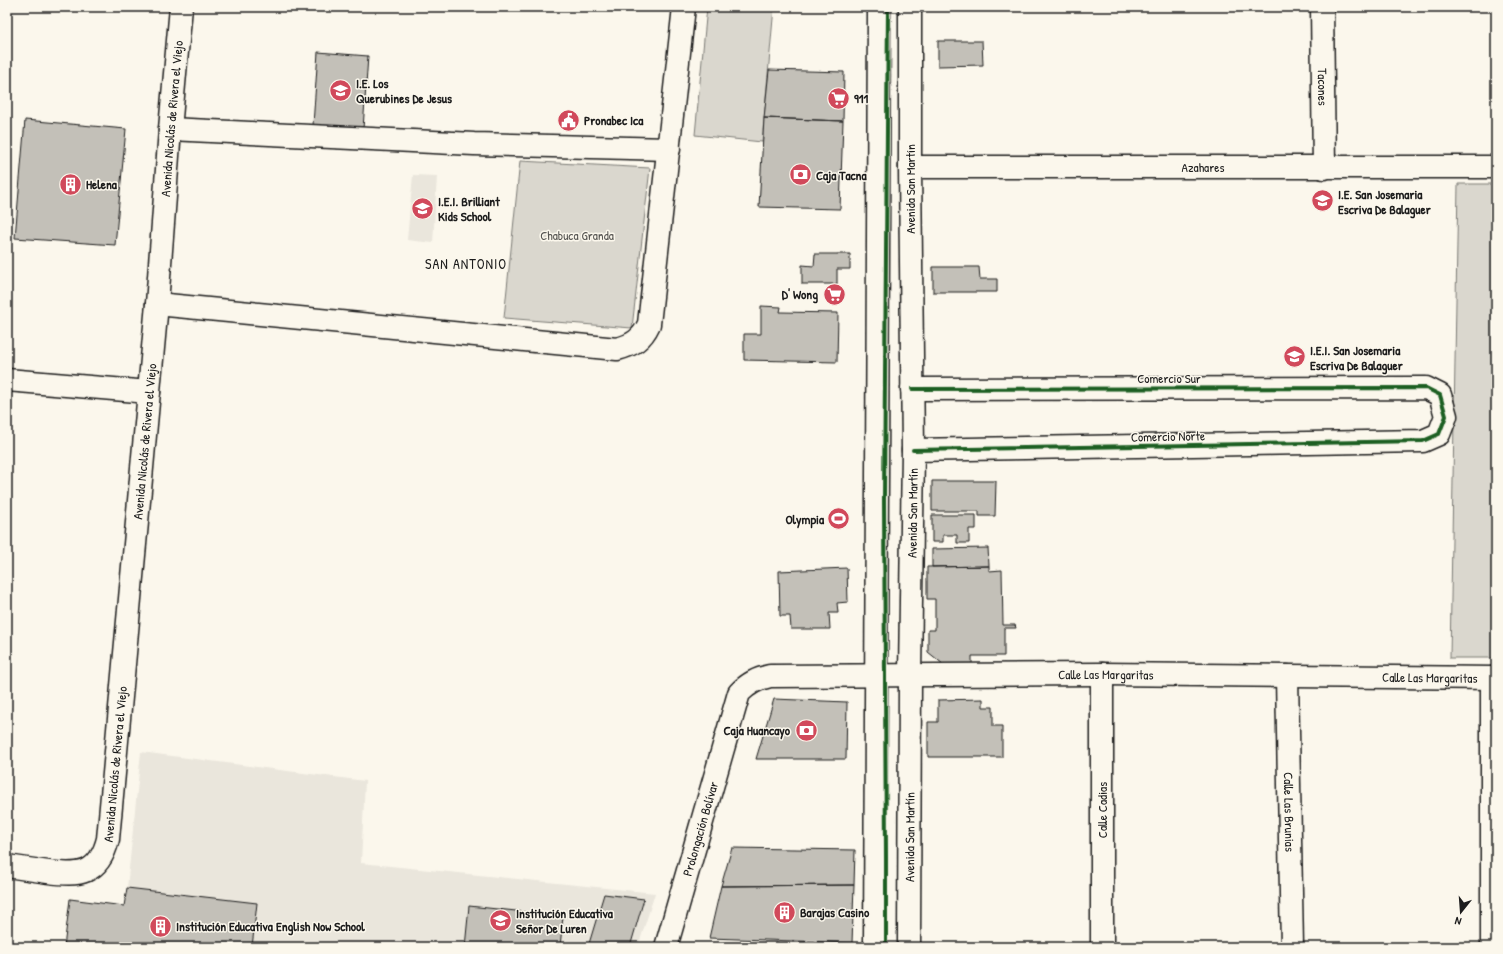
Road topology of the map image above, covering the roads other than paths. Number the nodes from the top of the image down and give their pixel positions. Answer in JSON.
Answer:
{"nodes":[{"id":1,"x":181,"y":7,"type":"edge"},
{"id":2,"x":684,"y":7,"type":"edge"},
{"id":3,"x":879,"y":7,"type":"edge"},
{"id":4,"x":910,"y":7,"type":"edge"},
{"id":5,"x":1322,"y":7,"type":"edge"},
{"id":6,"x":170,"y":129,"type":"junction"},
{"id":7,"x":668,"y":149,"type":"junction"},
{"id":8,"x":1496,"y":167,"type":"edge"},
{"id":9,"x":910,"y":168,"type":"junction"},
{"id":10,"x":1324,"y":168,"type":"junction"},
{"id":11,"x":157,"y":304,"type":"junction"},
{"id":12,"x":7,"y":380,"type":"edge"},
{"id":13,"x":912,"y":389,"type":"junction"},
{"id":14,"x":149,"y":392,"type":"junction"},
{"id":15,"x":1423,"y":441,"type":"joint"},
{"id":16,"x":913,"y":450,"type":"junction"},
{"id":17,"x":1102,"y":674,"type":"junction"},
{"id":18,"x":876,"y":676,"type":"junction"},
{"id":19,"x":910,"y":676,"type":"junction"},
{"id":20,"x":1287,"y":676,"type":"junction"},
{"id":21,"x":1494,"y":678,"type":"edge"},
{"id":22,"x":734,"y":711,"type":"joint"},
{"id":23,"x":7,"y":866,"type":"edge"},
{"id":24,"x":666,"y":947,"type":"edge"},
{"id":25,"x":875,"y":947,"type":"edge"},
{"id":26,"x":910,"y":947,"type":"edge"},
{"id":27,"x":1102,"y":947,"type":"edge"},
{"id":28,"x":1292,"y":947,"type":"edge"},
{"id":29,"x":1492,"y":947,"type":"edge"}],
"edges":[{"from":1,"to":6,"type":"street","name":"Avenida Nicolás de Rivera el Viejo"},
{"from":2,"to":7,"type":"street"},
{"from":3,"to":18,"type":"street"},
{"from":4,"to":9,"type":"street","name":"Avenida San Martín"},
{"from":5,"to":10,"type":"street","name":"Tacones"},
{"from":6,"to":7,"type":"street"},
{"from":6,"to":11,"type":"street","name":"Avenida Nicolás de Rivera el Viejo"},
{"from":7,"to":11,"type":"street"},
{"from":8,"to":10,"type":"street","name":"Azahares"},
{"from":9,"to":10,"type":"street","name":"Azahares"},
{"from":9,"to":13,"type":"street","name":"Avenida San Martín"},
{"from":11,"to":14,"type":"street","name":"Avenida Nicolás de Rivera el Viejo"},
{"from":12,"to":14,"type":"street"},
{"from":13,"to":15,"type":"street","name":"Comercio Sur"},
{"from":13,"to":16,"type":"street","name":"Avenida San Martín"},
{"from":14,"to":23,"type":"street","name":"Avenida Nicolás de Rivera el Viejo"},
{"from":15,"to":16,"type":"street","name":"Comercio Norte"},
{"from":16,"to":19,"type":"street","name":"Avenida San Martín"},
{"from":17,"to":19,"type":"street","name":"Calle Las Margaritas"},
{"from":17,"to":20,"type":"street","name":"Calle Las Margaritas"},
{"from":17,"to":27,"type":"street","name":"Calle Cadias"},
{"from":18,"to":19,"type":"street","name":"Calle Las Margaritas"},
{"from":18,"to":22,"type":"street","name":"Calle Las Margaritas"},
{"from":18,"to":25,"type":"street"},
{"from":19,"to":26,"type":"street","name":"Avenida San Martín"},
{"from":20,"to":21,"type":"street","name":"Calle Las Margaritas"},
{"from":20,"to":28,"type":"street","name":"Calle Las Brunias"},
{"from":21,"to":29,"type":"street"},
{"from":22,"to":24,"type":"street","name":"Prolongación Bolívar"}]}
